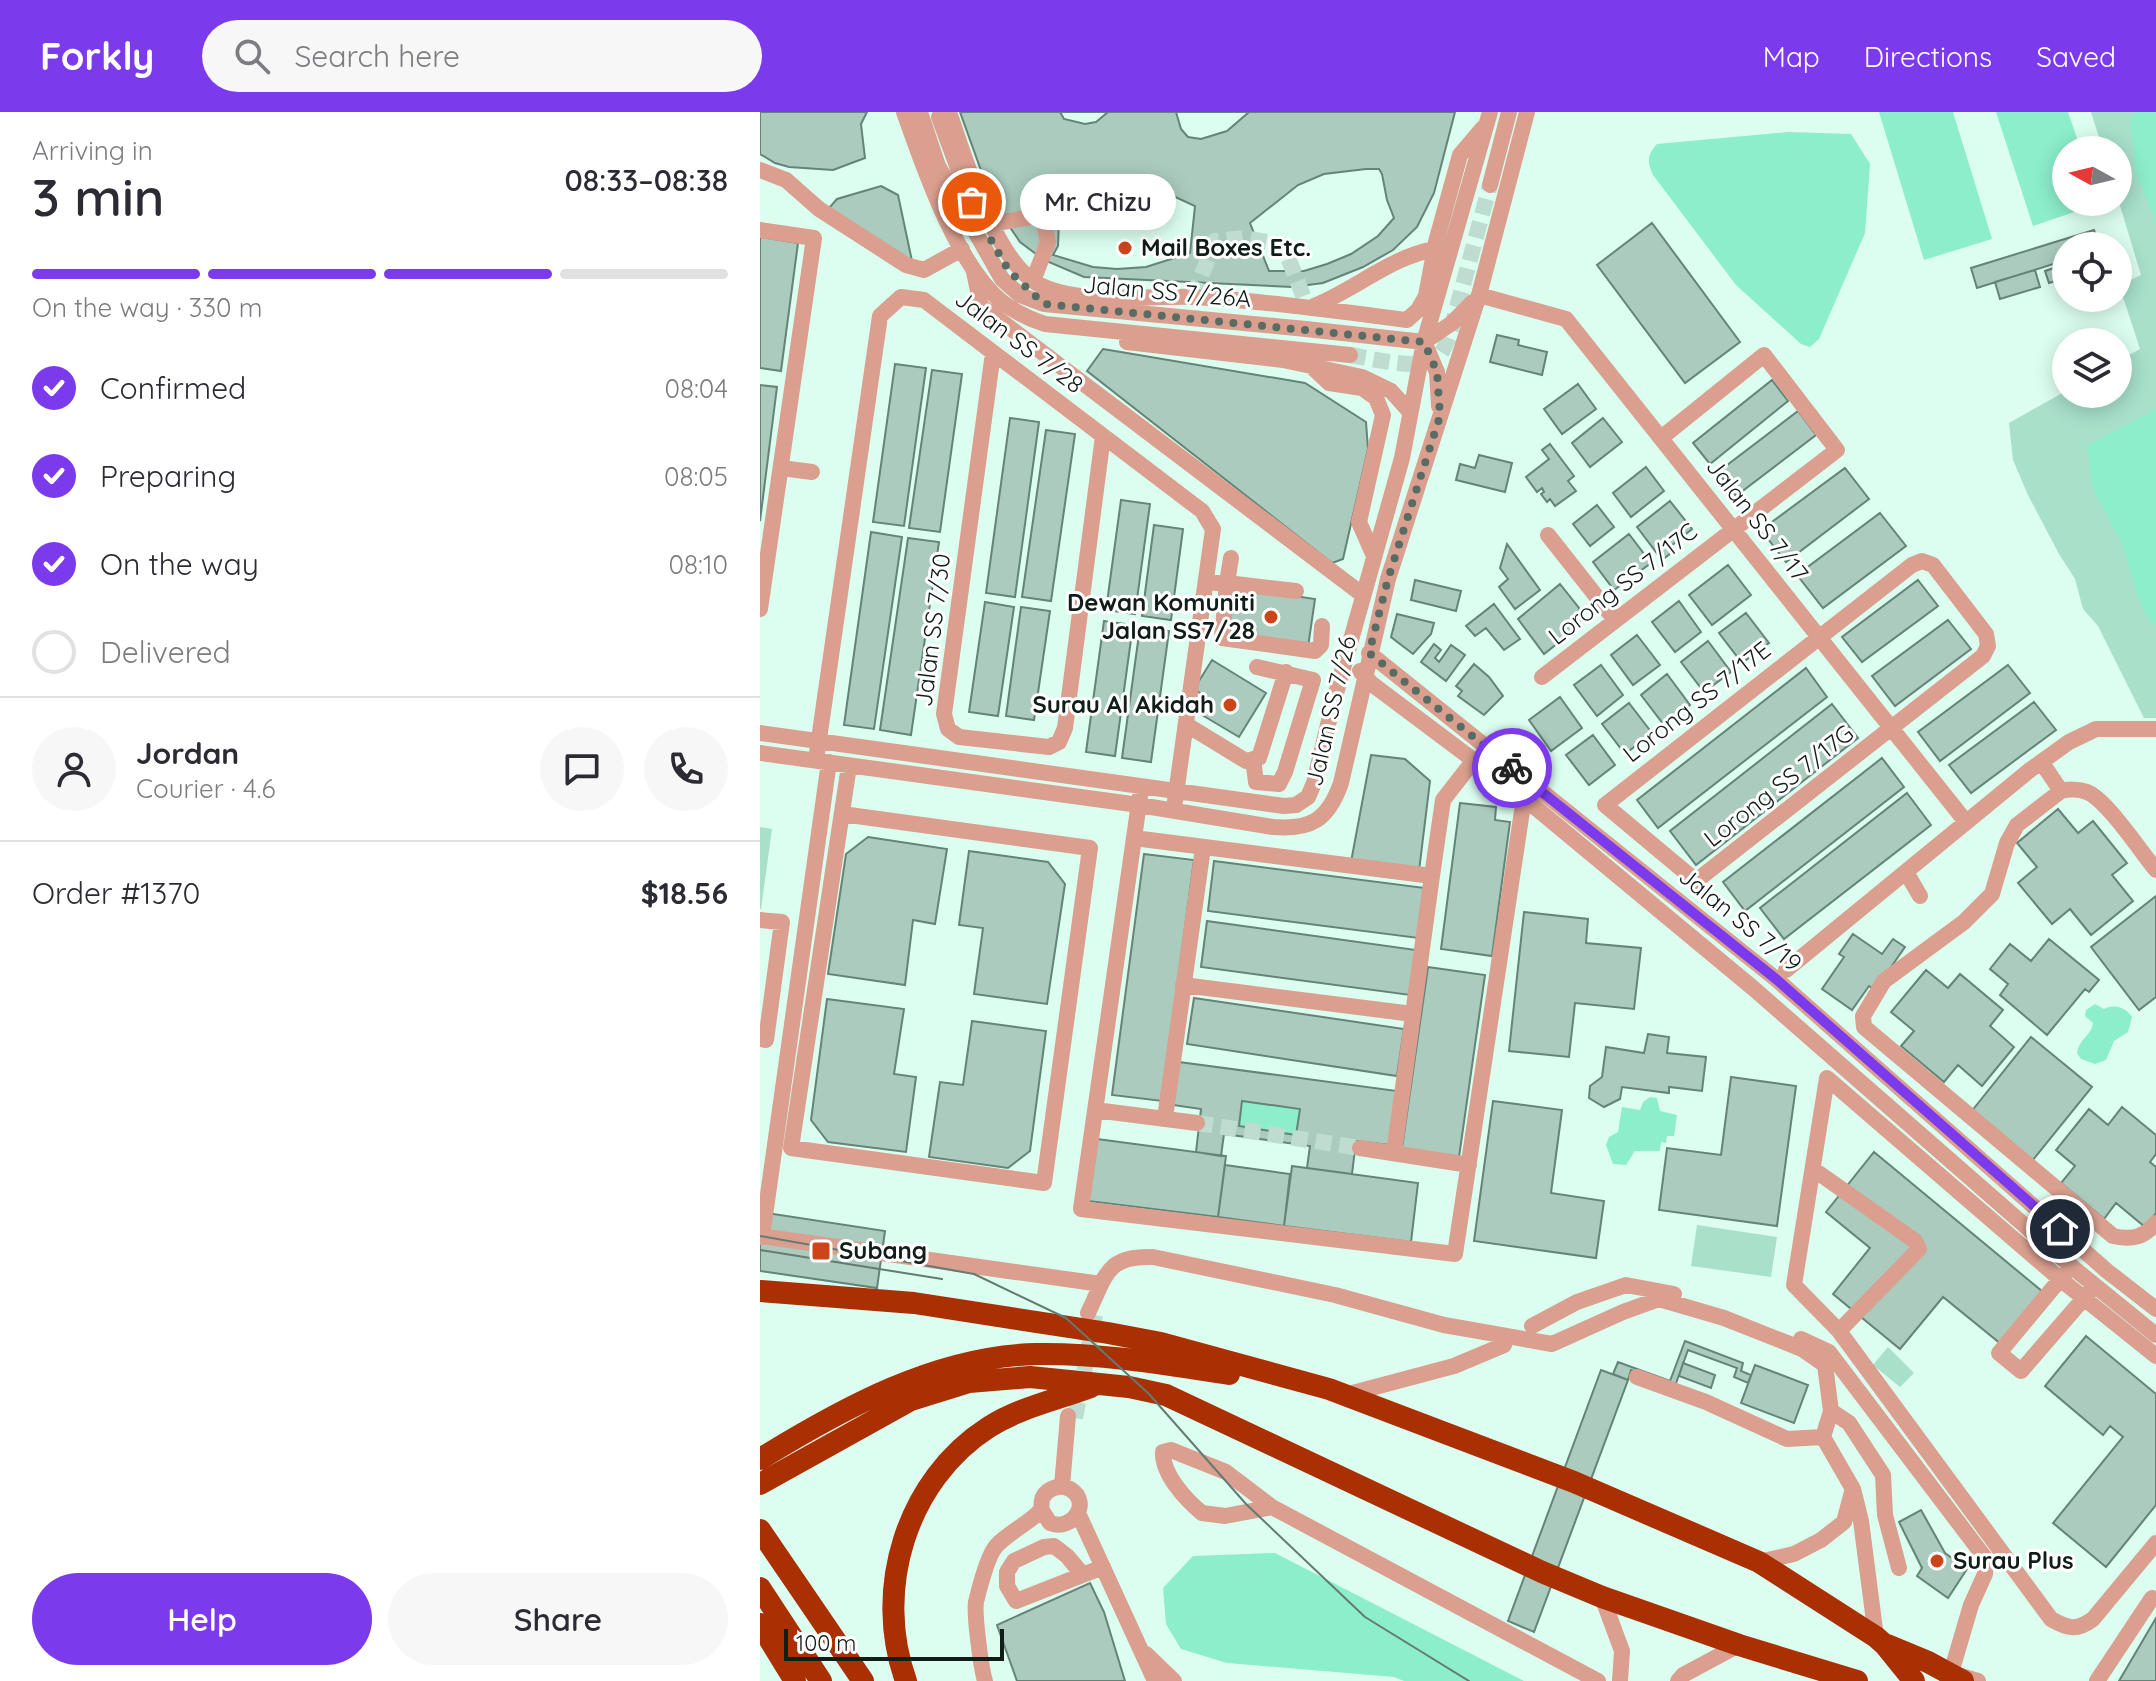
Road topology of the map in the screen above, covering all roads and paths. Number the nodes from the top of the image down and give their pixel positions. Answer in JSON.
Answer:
{"nodes":[{"id":1,"x":904,"y":112,"type":"edge"},
{"id":2,"x":920,"y":112,"type":"edge"},
{"id":3,"x":938,"y":112,"type":"edge"},
{"id":4,"x":949,"y":112,"type":"edge"},
{"id":5,"x":1509,"y":112,"type":"edge"},
{"id":6,"x":1527,"y":112,"type":"edge"},
{"id":7,"x":1488,"y":118,"type":"edge"},
{"id":8,"x":760,"y":170,"type":"edge"},
{"id":9,"x":1490,"y":185,"type":"tunnel mouth"},
{"id":10,"x":992,"y":224,"type":"junction"},
{"id":11,"x":760,"y":230,"type":"edge"},
{"id":12,"x":962,"y":249,"type":"junction"},
{"id":13,"x":1435,"y":249,"type":"junction"},
{"id":14,"x":1489,"y":258,"type":"junction"},
{"id":15,"x":973,"y":267,"type":"junction"},
{"id":16,"x":1033,"y":281,"type":"junction"},
{"id":17,"x":1479,"y":295,"type":"junction"},
{"id":18,"x":1193,"y":297,"type":"junction"},
{"id":19,"x":1044,"y":304,"type":"junction"},
{"id":20,"x":1512,"y":305,"type":"junction"},
{"id":21,"x":1308,"y":308,"type":"junction"},
{"id":22,"x":1191,"y":317,"type":"junction"},
{"id":23,"x":1085,"y":327,"type":"junction"},
{"id":24,"x":1306,"y":329,"type":"junction"},
{"id":25,"x":1467,"y":330,"type":"junction"},
{"id":26,"x":1424,"y":342,"type":"junction"},
{"id":27,"x":993,"y":353,"type":"junction"},
{"id":28,"x":1350,"y":355,"type":"tunnel mouth"},
{"id":29,"x":1309,"y":364,"type":"junction"},
{"id":30,"x":1410,"y":412,"type":"junction"},
{"id":31,"x":1440,"y":416,"type":"junction"},
{"id":32,"x":1103,"y":436,"type":"junction"},
{"id":33,"x":1661,"y":438,"type":"junction"},
{"id":34,"x":781,"y":468,"type":"junction"},
{"id":35,"x":812,"y":472,"type":"dead end"},
{"id":36,"x":1733,"y":529,"type":"junction"},
{"id":37,"x":1548,"y":535,"type":"dead end"},
{"id":38,"x":1374,"y":556,"type":"junction"},
{"id":39,"x":1231,"y":558,"type":"dead end"},
{"id":40,"x":1207,"y":583,"type":"junction"},
{"id":41,"x":1227,"y":583,"type":"junction"},
{"id":42,"x":1296,"y":591,"type":"dead end"},
{"id":43,"x":1363,"y":595,"type":"junction"},
{"id":44,"x":760,"y":609,"type":"edge"},
{"id":45,"x":1615,"y":620,"type":"junction"},
{"id":46,"x":1322,"y":626,"type":"dead end"},
{"id":47,"x":1818,"y":636,"type":"junction"},
{"id":48,"x":1351,"y":643,"type":"junction"},
{"id":49,"x":1983,"y":656,"type":"joint"},
{"id":50,"x":1362,"y":657,"type":"junction"},
{"id":51,"x":1257,"y":667,"type":"dead end"},
{"id":52,"x":1286,"y":672,"type":"junction"},
{"id":53,"x":1342,"y":675,"type":"junction"},
{"id":54,"x":1542,"y":677,"type":"dead end"},
{"id":55,"x":1364,"y":678,"type":"junction"},
{"id":56,"x":1187,"y":725,"type":"junction"},
{"id":57,"x":1892,"y":729,"type":"junction"},
{"id":58,"x":2156,"y":729,"type":"edge"},
{"id":59,"x":760,"y":733,"type":"edge"},
{"id":60,"x":819,"y":742,"type":"junction"},
{"id":61,"x":760,"y":753,"type":"edge"},
{"id":62,"x":1253,"y":759,"type":"junction"},
{"id":63,"x":1474,"y":760,"type":"junction"},
{"id":64,"x":823,"y":762,"type":"junction"},
{"id":65,"x":2042,"y":763,"type":"junction"},
{"id":66,"x":849,"y":766,"type":"junction"},
{"id":67,"x":1142,"y":785,"type":"junction"},
{"id":68,"x":1176,"y":791,"type":"junction"},
{"id":69,"x":1529,"y":791,"type":"junction"},
{"id":70,"x":2061,"y":791,"type":"junction"},
{"id":71,"x":1139,"y":805,"type":"junction"},
{"id":72,"x":1174,"y":810,"type":"junction"},
{"id":73,"x":842,"y":814,"type":"junction"},
{"id":74,"x":1966,"y":822,"type":"junction"},
{"id":75,"x":1134,"y":838,"type":"junction"},
{"id":76,"x":1203,"y":848,"type":"junction"},
{"id":77,"x":2156,"y":870,"type":"edge"},
{"id":78,"x":1906,"y":872,"type":"junction"},
{"id":79,"x":1432,"y":876,"type":"junction"},
{"id":80,"x":1696,"y":881,"type":"joint"},
{"id":81,"x":1920,"y":896,"type":"dead end"},
{"id":82,"x":760,"y":920,"type":"edge"},
{"id":83,"x":1708,"y":924,"type":"junction"},
{"id":84,"x":1694,"y":942,"type":"junction"},
{"id":85,"x":1786,"y":970,"type":"dead end"},
{"id":86,"x":1183,"y":985,"type":"junction"},
{"id":87,"x":1413,"y":1014,"type":"junction"},
{"id":88,"x":760,"y":1039,"type":"edge"},
{"id":89,"x":1095,"y":1110,"type":"junction"},
{"id":90,"x":1165,"y":1118,"type":"junction"},
{"id":91,"x":1197,"y":1123,"type":"tunnel mouth"},
{"id":92,"x":1360,"y":1148,"type":"tunnel mouth"},
{"id":93,"x":1394,"y":1153,"type":"junction"},
{"id":94,"x":1469,"y":1165,"type":"junction"},
{"id":95,"x":1813,"y":1169,"type":"junction"},
{"id":96,"x":2156,"y":1223,"type":"edge"},
{"id":97,"x":761,"y":1237,"type":"edge"},
{"id":98,"x":2107,"y":1271,"type":"junction"},
{"id":99,"x":2066,"y":1273,"type":"junction"},
{"id":100,"x":1099,"y":1290,"type":"junction"},
{"id":101,"x":760,"y":1291,"type":"edge"},
{"id":102,"x":2090,"y":1291,"type":"junction"},
{"id":103,"x":2156,"y":1309,"type":"edge"},
{"id":104,"x":1092,"y":1314,"type":"tunnel mouth"},
{"id":105,"x":1532,"y":1326,"type":"dead end"},
{"id":106,"x":1839,"y":1331,"type":"junction"},
{"id":107,"x":2156,"y":1335,"type":"edge"},
{"id":108,"x":1504,"y":1345,"type":"dead end"},
{"id":109,"x":2156,"y":1356,"type":"edge"},
{"id":110,"x":1637,"y":1377,"type":"dead end"},
{"id":111,"x":1100,"y":1384,"type":"junction"},
{"id":112,"x":1337,"y":1392,"type":"junction"},
{"id":113,"x":1831,"y":1411,"type":"junction"},
{"id":114,"x":1072,"y":1417,"type":"tunnel mouth"},
{"id":115,"x":1823,"y":1437,"type":"junction"},
{"id":116,"x":788,"y":1455,"type":"junction"},
{"id":117,"x":760,"y":1459,"type":"edge"},
{"id":118,"x":760,"y":1484,"type":"edge"},
{"id":119,"x":1062,"y":1486,"type":"junction"},
{"id":120,"x":1853,"y":1489,"type":"junction"},
{"id":121,"x":1272,"y":1507,"type":"junction"},
{"id":122,"x":1041,"y":1509,"type":"junction"},
{"id":123,"x":1078,"y":1513,"type":"junction"},
{"id":124,"x":760,"y":1530,"type":"edge"},
{"id":125,"x":2156,"y":1543,"type":"edge"},
{"id":126,"x":1759,"y":1562,"type":"junction"},
{"id":127,"x":1103,"y":1567,"type":"junction"},
{"id":128,"x":1899,"y":1568,"type":"dead end"},
{"id":129,"x":1083,"y":1575,"type":"junction"},
{"id":130,"x":760,"y":1588,"type":"edge"},
{"id":131,"x":1602,"y":1597,"type":"junction"},
{"id":132,"x":2152,"y":1598,"type":"dead end"},
{"id":133,"x":760,"y":1624,"type":"edge"},
{"id":134,"x":1881,"y":1641,"type":"junction"},
{"id":135,"x":1739,"y":1645,"type":"junction"},
{"id":136,"x":1139,"y":1648,"type":"junction"},
{"id":137,"x":1957,"y":1677,"type":"edge"},
{"id":138,"x":2099,"y":1680,"type":"edge"},
{"id":139,"x":795,"y":1681,"type":"edge"},
{"id":140,"x":821,"y":1681,"type":"edge"},
{"id":141,"x":863,"y":1681,"type":"edge"},
{"id":142,"x":906,"y":1681,"type":"edge"},
{"id":143,"x":985,"y":1681,"type":"edge"},
{"id":144,"x":1155,"y":1681,"type":"edge"},
{"id":145,"x":1174,"y":1681,"type":"edge"},
{"id":146,"x":1598,"y":1681,"type":"edge"},
{"id":147,"x":1620,"y":1681,"type":"edge"},
{"id":148,"x":1678,"y":1681,"type":"edge"},
{"id":149,"x":1801,"y":1681,"type":"edge"},
{"id":150,"x":1857,"y":1681,"type":"edge"},
{"id":151,"x":1914,"y":1681,"type":"edge"},
{"id":152,"x":1978,"y":1681,"type":"edge"}],
"edges":[{"from":1,"to":12,"type":"street","name":"Jalan SS 7/26A"},
{"from":2,"to":19,"type":"street","name":"Jalan SS 7/26A"},
{"from":3,"to":19,"type":"street"},
{"from":4,"to":10,"type":"street"},
{"from":5,"to":9,"type":"street"},
{"from":6,"to":14,"type":"street","name":"Jalan SS 7/26"},
{"from":7,"to":13,"type":"street"},
{"from":7,"to":26,"type":"street","name":"Jalan SS 7/26"},
{"from":8,"to":12,"type":"street"},
{"from":10,"to":16,"type":"street"},
{"from":10,"to":16,"type":"street"},
{"from":11,"to":34,"type":"street"},
{"from":12,"to":15,"type":"street","name":"Jalan SS 7/26A"},
{"from":13,"to":21,"type":"street"},
{"from":13,"to":21,"type":"street"},
{"from":14,"to":17,"type":"street","name":"Jalan SS 7/26"},
{"from":14,"to":20,"type":"street"},
{"from":15,"to":23,"type":"street","name":"Jalan SS 7/26A"},
{"from":15,"to":43,"type":"street"},
{"from":16,"to":18,"type":"street"},
{"from":17,"to":20,"type":"street","name":"Jalan SS 7/17"},
{"from":17,"to":25,"type":"street","name":"Jalan SS 7/26"},
{"from":17,"to":26,"type":"street"},
{"from":18,"to":21,"type":"street"},
{"from":18,"to":22,"type":"street"},
{"from":19,"to":22,"type":"street","name":"Jalan SS 7/26A"},
{"from":20,"to":25,"type":"street"},
{"from":20,"to":33,"type":"street","name":"Jalan SS 7/17"},
{"from":21,"to":24,"type":"street"},
{"from":22,"to":24,"type":"street","name":"Jalan SS 7/26A"},
{"from":23,"to":28,"type":"street","name":"Jalan SS 7/26A"},
{"from":23,"to":29,"type":"street"},
{"from":24,"to":26,"type":"street","name":"Jalan SS 7/26A"},
{"from":25,"to":31,"type":"street","name":"Jalan SS 7/26"},
{"from":26,"to":30,"type":"street","name":"Jalan SS 7/26"},
{"from":26,"to":31,"type":"street"},
{"from":27,"to":32,"type":"street","name":"Jalan SS 7/28"},
{"from":27,"to":32,"type":"street","name":"Jalan SS 7/30"},
{"from":27,"to":60,"type":"street","name":"Jalan SS 7/28"},
{"from":29,"to":30,"type":"street"},
{"from":29,"to":38,"type":"street"},
{"from":30,"to":38,"type":"street","name":"Jalan SS 7/26"},
{"from":31,"to":50,"type":"street","name":"Jalan SS 7/26"},
{"from":32,"to":40,"type":"street","name":"Jalan SS 7/28"},
{"from":33,"to":36,"type":"street","name":"Jalan SS 7/17"},
{"from":33,"to":36,"type":"street","name":"Lorong SS 7/17C"},
{"from":34,"to":35,"type":"street"},
{"from":34,"to":44,"type":"street"},
{"from":36,"to":45,"type":"street","name":"Lorong SS 7/17C"},
{"from":36,"to":47,"type":"street","name":"Jalan SS 7/17"},
{"from":37,"to":45,"type":"street"},
{"from":38,"to":43,"type":"street","name":"Jalan SS 7/26"},
{"from":39,"to":41,"type":"street"},
{"from":40,"to":41,"type":"street"},
{"from":40,"to":56,"type":"street","name":"Jalan SS 7/28"},
{"from":41,"to":42,"type":"street"},
{"from":41,"to":46,"type":"street"},
{"from":43,"to":48,"type":"street","name":"Jalan SS 7/26"},
{"from":45,"to":54,"type":"street","name":"Lorong SS 7/17C"},
{"from":47,"to":49,"type":"street","name":"Lorong SS 7/17E"},
{"from":47,"to":57,"type":"street","name":"Jalan SS 7/17"},
{"from":47,"to":80,"type":"street","name":"Lorong SS 7/17E"},
{"from":48,"to":50,"type":"street","name":"Jalan SS 7/19"},
{"from":48,"to":53,"type":"street","name":"Jalan SS 7/26"},
{"from":49,"to":57,"type":"street","name":"Lorong SS 7/17G"},
{"from":50,"to":53,"type":"street"},
{"from":50,"to":55,"type":"street","name":"Jalan SS 7/19"},
{"from":50,"to":69,"type":"street","name":"Jalan SS 7/19"},
{"from":51,"to":52,"type":"street"},
{"from":52,"to":62,"type":"street"},
{"from":52,"to":62,"type":"street"},
{"from":53,"to":68,"type":"street","name":"Jalan SS 7/26"},
{"from":55,"to":63,"type":"street","name":"Jalan SS 7/19"},
{"from":55,"to":72,"type":"street","name":"Jalan SS 7/26"},
{"from":56,"to":62,"type":"street"},
{"from":56,"to":68,"type":"street","name":"Jalan SS 7/28"},
{"from":57,"to":74,"type":"street","name":"Jalan SS 7/17"},
{"from":57,"to":80,"type":"street","name":"Lorong SS 7/17G"},
{"from":58,"to":65,"type":"street"},
{"from":59,"to":60,"type":"street","name":"Jalan SS 7/26"},
{"from":60,"to":64,"type":"street","name":"Jalan SS 7/28"},
{"from":60,"to":67,"type":"street","name":"Jalan SS 7/26"},
{"from":61,"to":64,"type":"street","name":"Jalan SS 7/26"},
{"from":63,"to":69,"type":"street","name":"Jalan SS 7/19"},
{"from":63,"to":79,"type":"street"},
{"from":64,"to":66,"type":"street","name":"Jalan SS 7/26"},
{"from":64,"to":97,"type":"street","name":"Jalan SS 7/28"},
{"from":65,"to":70,"type":"street"},
{"from":65,"to":74,"type":"street"},
{"from":66,"to":71,"type":"street","name":"Jalan SS 7/26"},
{"from":66,"to":73,"type":"street"},
{"from":67,"to":68,"type":"street","name":"Jalan SS 7/26"},
{"from":67,"to":71,"type":"street"},
{"from":68,"to":72,"type":"street","name":"Jalan SS 7/28"},
{"from":69,"to":83,"type":"street","name":"Jalan SS 7/19"},
{"from":69,"to":84,"type":"street","name":"Jalan SS 7/19"},
{"from":69,"to":94,"type":"street"},
{"from":70,"to":77,"type":"street"},
{"from":70,"to":96,"type":"street"},
{"from":71,"to":72,"type":"street","name":"Jalan SS 7/26"},
{"from":71,"to":75,"type":"street"},
{"from":73,"to":73,"type":"street"},
{"from":74,"to":78,"type":"street"},
{"from":75,"to":76,"type":"street"},
{"from":75,"to":89,"type":"street"},
{"from":76,"to":79,"type":"street"},
{"from":76,"to":86,"type":"street"},
{"from":78,"to":81,"type":"street"},
{"from":78,"to":85,"type":"street"},
{"from":79,"to":87,"type":"street"},
{"from":82,"to":88,"type":"street"},
{"from":83,"to":84,"type":"street"},
{"from":83,"to":98,"type":"street","name":"Jalan SS 7/19"},
{"from":84,"to":99,"type":"street","name":"Jalan SS 7/19"},
{"from":86,"to":87,"type":"street"},
{"from":86,"to":90,"type":"street"},
{"from":87,"to":93,"type":"street"},
{"from":89,"to":90,"type":"street"},
{"from":89,"to":94,"type":"street"},
{"from":90,"to":91,"type":"street"},
{"from":92,"to":93,"type":"street"},
{"from":93,"to":94,"type":"street"},
{"from":95,"to":99,"type":"street"},
{"from":95,"to":106,"type":"street"},
{"from":95,"to":106,"type":"street"},
{"from":97,"to":100,"type":"street"},
{"from":98,"to":102,"type":"street"},
{"from":98,"to":103,"type":"street","name":"Jalan SS 7/19"},
{"from":99,"to":102,"type":"street","name":"Jalan SS 7/19"},
{"from":99,"to":102,"type":"street"},
{"from":100,"to":104,"type":"street"},
{"from":100,"to":113,"type":"street"},
{"from":101,"to":112,"type":"highway"},
{"from":102,"to":107,"type":"street","name":"Jalan SS 7/19"},
{"from":102,"to":109,"type":"street"},
{"from":105,"to":137,"type":"street"},
{"from":106,"to":125,"type":"street"},
{"from":108,"to":112,"type":"street"},
{"from":110,"to":115,"type":"street"},
{"from":111,"to":116,"type":"highway"},
{"from":111,"to":131,"type":"highway"},
{"from":111,"to":142,"type":"highway"},
{"from":112,"to":116,"type":"highway"},
{"from":112,"to":126,"type":"highway"},
{"from":113,"to":115,"type":"street"},
{"from":113,"to":128,"type":"street"},
{"from":114,"to":119,"type":"street"},
{"from":115,"to":120,"type":"street"},
{"from":116,"to":117,"type":"highway"},
{"from":116,"to":118,"type":"highway"},
{"from":119,"to":122,"type":"street"},
{"from":119,"to":123,"type":"street"},
{"from":120,"to":126,"type":"street"},
{"from":120,"to":134,"type":"street"},
{"from":121,"to":121,"type":"street"},
{"from":121,"to":146,"type":"street"},
{"from":122,"to":123,"type":"street"},
{"from":122,"to":143,"type":"street"},
{"from":123,"to":127,"type":"street"},
{"from":124,"to":141,"type":"highway"},
{"from":126,"to":134,"type":"highway"},
{"from":127,"to":129,"type":"street"},
{"from":127,"to":136,"type":"street"},
{"from":129,"to":129,"type":"street"},
{"from":130,"to":140,"type":"highway"},
{"from":131,"to":135,"type":"highway"},
{"from":131,"to":147,"type":"street"},
{"from":132,"to":138,"type":"street"},
{"from":133,"to":139,"type":"highway"},
{"from":134,"to":137,"type":"highway"},
{"from":134,"to":151,"type":"highway"},
{"from":135,"to":148,"type":"street"},
{"from":135,"to":149,"type":"highway"},
{"from":135,"to":150,"type":"highway"},
{"from":136,"to":144,"type":"street"},
{"from":136,"to":145,"type":"street"},
{"from":137,"to":152,"type":"street"}]}
